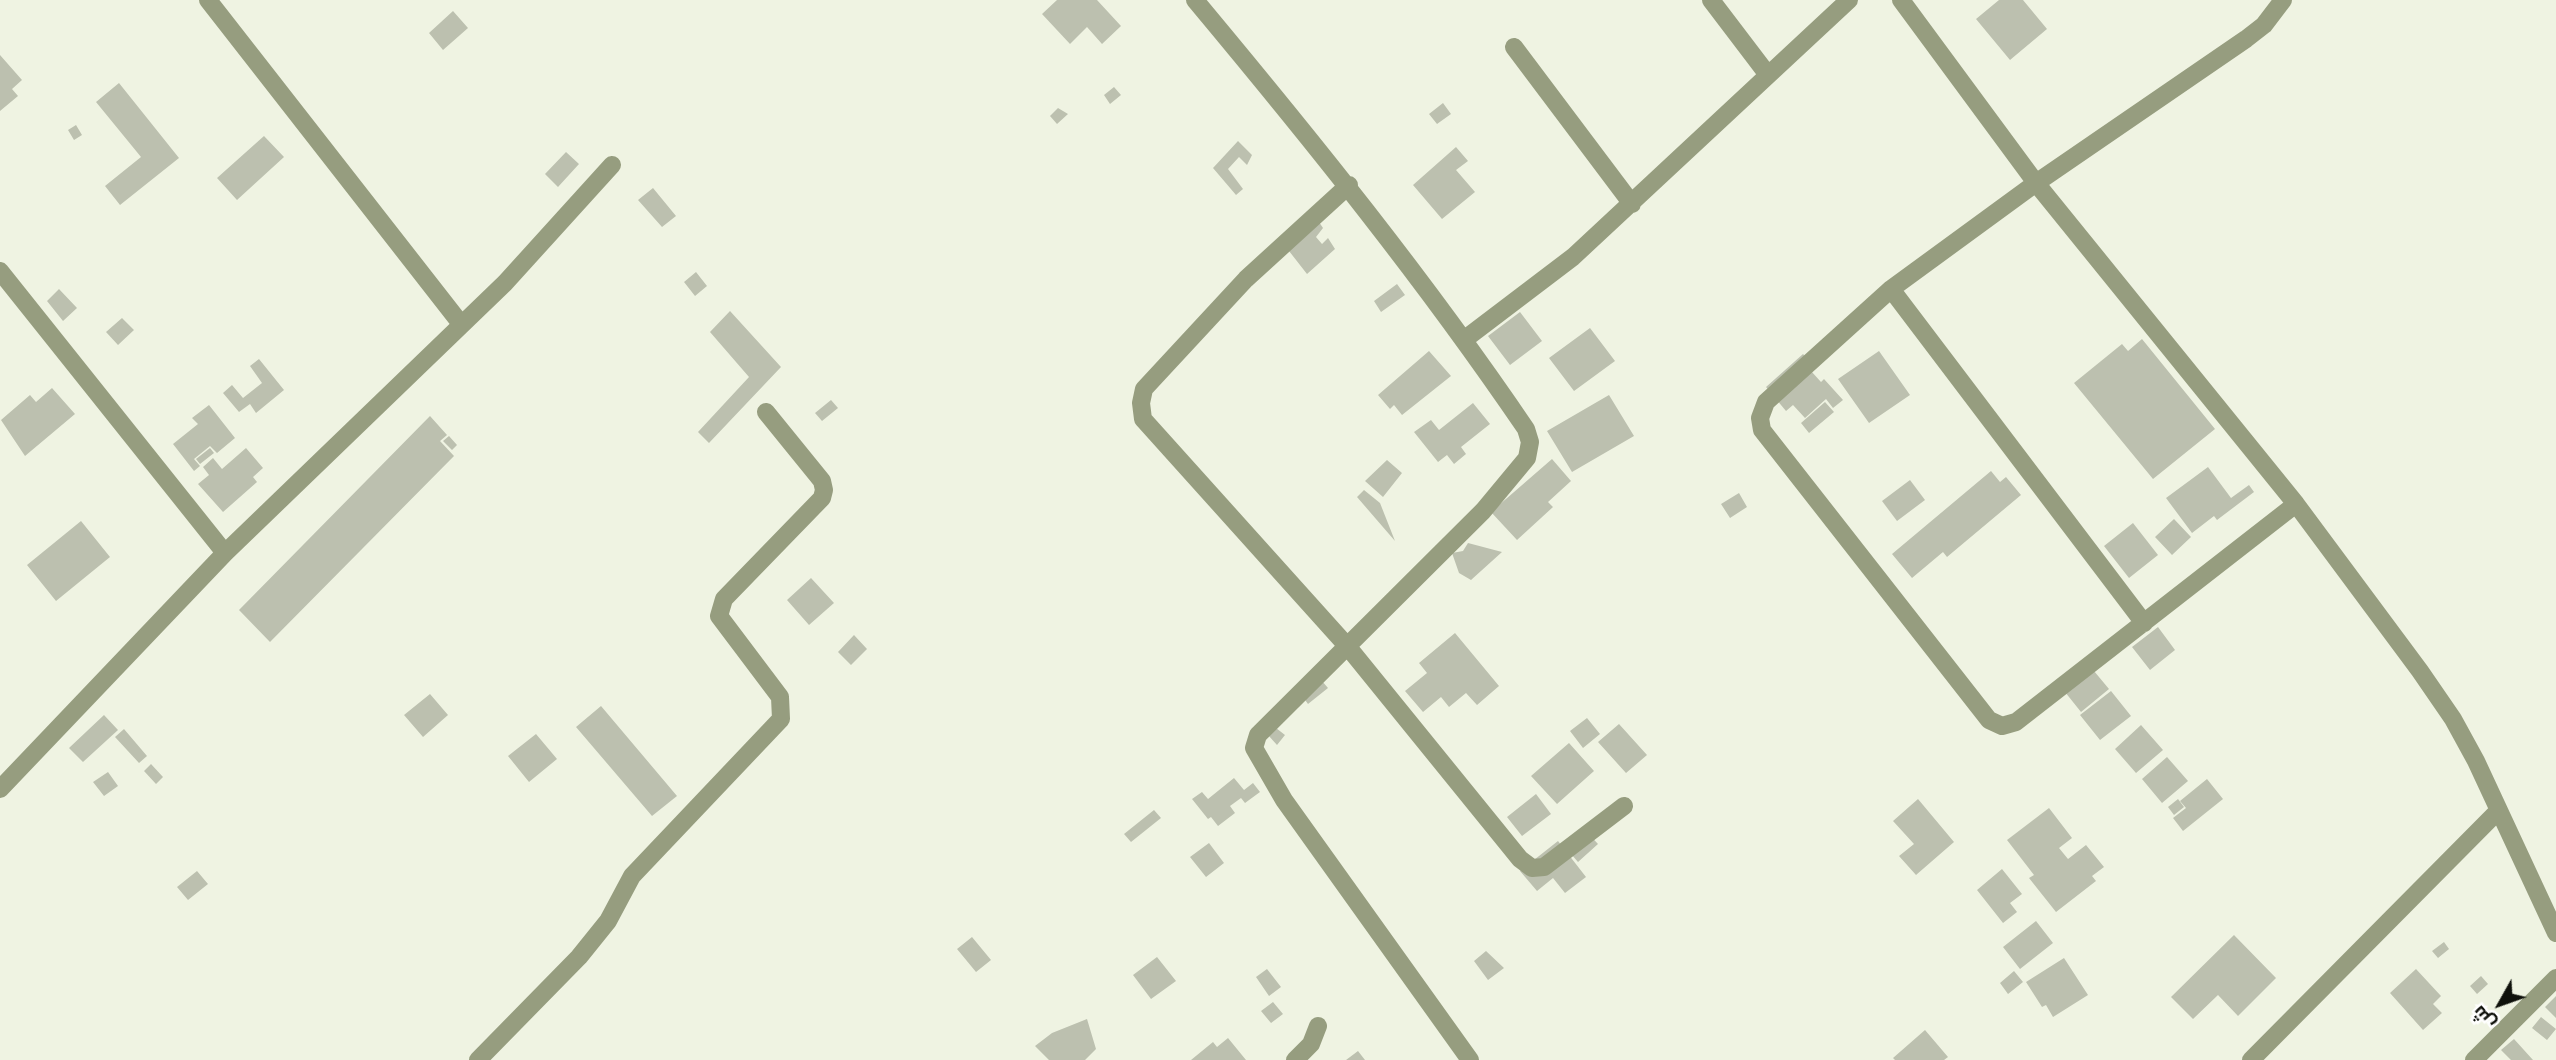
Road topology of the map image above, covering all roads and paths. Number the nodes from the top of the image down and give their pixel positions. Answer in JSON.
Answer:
{"nodes":[{"id":1,"x":208,"y":0,"type":"edge"},
{"id":2,"x":1195,"y":0,"type":"edge"},
{"id":3,"x":1710,"y":0,"type":"edge"},
{"id":4,"x":1849,"y":0,"type":"edge"},
{"id":5,"x":1901,"y":0,"type":"edge"},
{"id":6,"x":2283,"y":0,"type":"edge"},
{"id":7,"x":1514,"y":47,"type":"dead end"},
{"id":8,"x":1768,"y":75,"type":"junction"},
{"id":9,"x":612,"y":165,"type":"dead end"},
{"id":10,"x":2036,"y":183,"type":"junction"},
{"id":11,"x":1349,"y":185,"type":"junction"},
{"id":12,"x":1632,"y":204,"type":"junction"},
{"id":13,"x":0,"y":271,"type":"edge"},
{"id":14,"x":1891,"y":289,"type":"junction"},
{"id":15,"x":461,"y":324,"type":"junction"},
{"id":16,"x":1465,"y":339,"type":"junction"},
{"id":17,"x":766,"y":412,"type":"dead end"},
{"id":18,"x":2296,"y":504,"type":"junction"},
{"id":19,"x":225,"y":553,"type":"junction"},
{"id":20,"x":2144,"y":623,"type":"junction"},
{"id":21,"x":1348,"y":646,"type":"junction"},
{"id":22,"x":0,"y":789,"type":"edge"},
{"id":23,"x":1624,"y":806,"type":"dead end"},
{"id":24,"x":2498,"y":811,"type":"junction"},
{"id":25,"x":2556,"y":933,"type":"edge"},
{"id":26,"x":2556,"y":978,"type":"edge"},
{"id":27,"x":1318,"y":1026,"type":"dead end"},
{"id":28,"x":478,"y":1060,"type":"edge"},
{"id":29,"x":1295,"y":1060,"type":"edge"},
{"id":30,"x":1471,"y":1060,"type":"edge"},
{"id":31,"x":2251,"y":1060,"type":"edge"},
{"id":32,"x":2474,"y":1060,"type":"edge"}],
"edges":[{"from":1,"to":15,"type":"street"},
{"from":2,"to":11,"type":"street"},
{"from":3,"to":8,"type":"street"},
{"from":4,"to":8,"type":"street"},
{"from":5,"to":10,"type":"street"},
{"from":6,"to":10,"type":"street"},
{"from":7,"to":12,"type":"street"},
{"from":8,"to":12,"type":"street"},
{"from":9,"to":15,"type":"street"},
{"from":10,"to":14,"type":"street"},
{"from":10,"to":18,"type":"street"},
{"from":11,"to":16,"type":"street"},
{"from":11,"to":21,"type":"street"},
{"from":12,"to":16,"type":"street"},
{"from":13,"to":19,"type":"street"},
{"from":14,"to":20,"type":"street"},
{"from":14,"to":20,"type":"street"},
{"from":15,"to":19,"type":"street"},
{"from":16,"to":21,"type":"street"},
{"from":17,"to":28,"type":"street"},
{"from":18,"to":20,"type":"street"},
{"from":18,"to":24,"type":"street"},
{"from":19,"to":22,"type":"street"},
{"from":21,"to":23,"type":"street"},
{"from":21,"to":30,"type":"street"},
{"from":24,"to":25,"type":"street"},
{"from":24,"to":31,"type":"street"},
{"from":26,"to":32,"type":"street"},
{"from":27,"to":29,"type":"street"}]}
